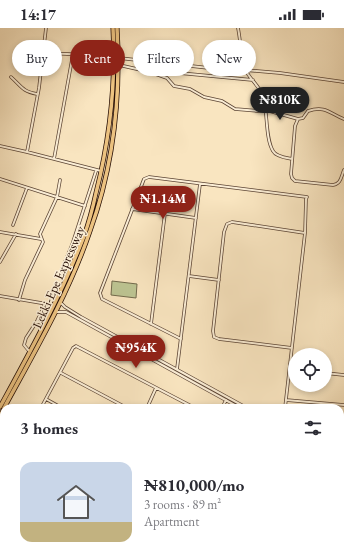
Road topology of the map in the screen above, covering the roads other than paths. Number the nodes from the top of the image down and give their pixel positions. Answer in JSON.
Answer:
{"nodes":[{"id":1,"x":46,"y":28,"type":"edge"},
{"id":2,"x":113,"y":28,"type":"edge"},
{"id":3,"x":117,"y":28,"type":"edge"},
{"id":4,"x":238,"y":28,"type":"edge"},
{"id":5,"x":45,"y":40,"type":"edge"},
{"id":6,"x":114,"y":40,"type":"edge"},
{"id":7,"x":117,"y":40,"type":"edge"},
{"id":8,"x":240,"y":40,"type":"edge"},
{"id":9,"x":125,"y":58,"type":"edge"},
{"id":10,"x":202,"y":67,"type":"edge"},
{"id":11,"x":70,"y":71,"type":"edge"},
{"id":12,"x":256,"y":71,"type":"edge"},
{"id":13,"x":194,"y":74,"type":"edge"},
{"id":14,"x":40,"y":76,"type":"edge"},
{"id":15,"x":115,"y":76,"type":"edge"},
{"id":16,"x":117,"y":76,"type":"edge"},
{"id":17,"x":161,"y":76,"type":"edge"},
{"id":18,"x":250,"y":76,"type":"edge"},
{"id":19,"x":11,"y":77,"type":"dead end"},
{"id":20,"x":254,"y":80,"type":"junction"},
{"id":21,"x":344,"y":82,"type":"edge"},
{"id":22,"x":37,"y":94,"type":"junction"},
{"id":23,"x":266,"y":110,"type":"junction"},
{"id":24,"x":298,"y":119,"type":"junction"},
{"id":25,"x":344,"y":119,"type":"edge"},
{"id":26,"x":0,"y":146,"type":"edge"},
{"id":27,"x":27,"y":152,"type":"junction"},
{"id":28,"x":54,"y":159,"type":"junction"},
{"id":29,"x":292,"y":159,"type":"junction"},
{"id":30,"x":344,"y":170,"type":"edge"},
{"id":31,"x":96,"y":171,"type":"junction"},
{"id":32,"x":102,"y":172,"type":"junction"},
{"id":33,"x":0,"y":178,"type":"edge"},
{"id":34,"x":60,"y":180,"type":"dead end"},
{"id":35,"x":93,"y":183,"type":"junction"},
{"id":36,"x":98,"y":184,"type":"junction"},
{"id":37,"x":200,"y":184,"type":"junction"},
{"id":38,"x":27,"y":188,"type":"junction"},
{"id":39,"x":57,"y":197,"type":"junction"},
{"id":40,"x":85,"y":206,"type":"junction"},
{"id":41,"x":132,"y":209,"type":"junction"},
{"id":42,"x":165,"y":213,"type":"junction"},
{"id":43,"x":196,"y":218,"type":"junction"},
{"id":44,"x":13,"y":225,"type":"dead end"},
{"id":45,"x":0,"y":232,"type":"edge"},
{"id":46,"x":305,"y":233,"type":"junction"},
{"id":47,"x":16,"y":234,"type":"junction"},
{"id":48,"x":42,"y":239,"type":"junction"},
{"id":49,"x":0,"y":262,"type":"edge"},
{"id":50,"x":189,"y":276,"type":"junction"},
{"id":51,"x":66,"y":279,"type":"junction"},
{"id":52,"x":219,"y":280,"type":"junction"},
{"id":53,"x":0,"y":296,"type":"edge"},
{"id":54,"x":19,"y":300,"type":"junction"},
{"id":55,"x":60,"y":302,"type":"junction"},
{"id":56,"x":45,"y":304,"type":"junction"},
{"id":57,"x":54,"y":305,"type":"junction"},
{"id":58,"x":55,"y":312,"type":"junction"},
{"id":59,"x":37,"y":321,"type":"junction"},
{"id":60,"x":151,"y":324,"type":"junction"},
{"id":61,"x":44,"y":325,"type":"junction"},
{"id":62,"x":181,"y":339,"type":"junction"},
{"id":63,"x":292,"y":348,"type":"joint"},
{"id":64,"x":30,"y":352,"type":"junction"},
{"id":65,"x":176,"y":371,"type":"junction"},
{"id":66,"x":60,"y":372,"type":"junction"},
{"id":67,"x":332,"y":374,"type":"edge"},
{"id":68,"x":344,"y":375,"type":"edge"},
{"id":69,"x":288,"y":385,"type":"edge"},
{"id":70,"x":156,"y":388,"type":"junction"},
{"id":71,"x":10,"y":394,"type":"junction"},
{"id":72,"x":46,"y":399,"type":"junction"},
{"id":73,"x":226,"y":400,"type":"junction"},
{"id":74,"x":286,"y":400,"type":"junction"},
{"id":75,"x":2,"y":404,"type":"edge"},
{"id":76,"x":6,"y":404,"type":"edge"},
{"id":77,"x":43,"y":404,"type":"edge"},
{"id":78,"x":55,"y":404,"type":"edge"},
{"id":79,"x":120,"y":404,"type":"edge"},
{"id":80,"x":149,"y":404,"type":"edge"},
{"id":81,"x":187,"y":404,"type":"edge"},
{"id":82,"x":224,"y":404,"type":"edge"},
{"id":83,"x":233,"y":404,"type":"edge"},
{"id":84,"x":239,"y":404,"type":"edge"},
{"id":85,"x":286,"y":404,"type":"edge"},
{"id":86,"x":332,"y":404,"type":"edge"}],
"edges":[{"from":1,"to":5,"type":"street"},
{"from":2,"to":6,"type":"highway","name":"Lekki-Epe Expressway"},
{"from":3,"to":7,"type":"highway","name":"Lekki-Epe Expressway"},
{"from":4,"to":8,"type":"street"},
{"from":9,"to":10,"type":"street"},
{"from":11,"to":28,"type":"street"},
{"from":12,"to":21,"type":"street"},
{"from":13,"to":20,"type":"street"},
{"from":14,"to":22,"type":"street"},
{"from":15,"to":32,"type":"highway","name":"Lekki-Epe Expressway"},
{"from":16,"to":55,"type":"highway","name":"Lekki-Epe Expressway"},
{"from":17,"to":23,"type":"street"},
{"from":18,"to":20,"type":"street"},
{"from":19,"to":22,"type":"street"},
{"from":20,"to":23,"type":"street"},
{"from":22,"to":27,"type":"street"},
{"from":23,"to":24,"type":"street"},
{"from":23,"to":29,"type":"street"},
{"from":24,"to":25,"type":"street"},
{"from":24,"to":29,"type":"street"},
{"from":26,"to":27,"type":"street"},
{"from":27,"to":28,"type":"street"},
{"from":28,"to":31,"type":"street"},
{"from":29,"to":30,"type":"street"},
{"from":31,"to":32,"type":"street"},
{"from":31,"to":35,"type":"street"},
{"from":32,"to":36,"type":"highway","name":"Lekki-Epe Expressway"},
{"from":33,"to":38,"type":"street"},
{"from":34,"to":39,"type":"street"},
{"from":35,"to":36,"type":"street"},
{"from":35,"to":40,"type":"street"},
{"from":36,"to":51,"type":"highway","name":"Lekki-Epe Expressway"},
{"from":37,"to":41,"type":"street"},
{"from":37,"to":43,"type":"street"},
{"from":37,"to":46,"type":"street"},
{"from":38,"to":39,"type":"street"},
{"from":38,"to":44,"type":"street"},
{"from":39,"to":40,"type":"street"},
{"from":39,"to":48,"type":"street"},
{"from":40,"to":51,"type":"street"},
{"from":41,"to":42,"type":"street"},
{"from":41,"to":60,"type":"street"},
{"from":42,"to":43,"type":"street"},
{"from":42,"to":60,"type":"street"},
{"from":43,"to":50,"type":"street"},
{"from":45,"to":47,"type":"street"},
{"from":46,"to":52,"type":"street"},
{"from":46,"to":63,"type":"street"},
{"from":47,"to":48,"type":"street"},
{"from":47,"to":49,"type":"street"},
{"from":48,"to":54,"type":"street"},
{"from":50,"to":52,"type":"street"},
{"from":50,"to":62,"type":"street"},
{"from":51,"to":57,"type":"highway","name":"Lekki-Epe Expressway"},
{"from":52,"to":63,"type":"street"},
{"from":53,"to":54,"type":"street"},
{"from":54,"to":56,"type":"street"},
{"from":55,"to":58,"type":"highway","name":"Lekki-Epe Expressway"},
{"from":55,"to":65,"type":"street"},
{"from":56,"to":57,"type":"street"},
{"from":56,"to":59,"type":"street"},
{"from":57,"to":61,"type":"highway","name":"Lekki-Epe Expressway"},
{"from":58,"to":65,"type":"street"},
{"from":58,"to":71,"type":"highway","name":"Lekki-Epe Expressway"},
{"from":59,"to":61,"type":"street"},
{"from":59,"to":64,"type":"street"},
{"from":60,"to":62,"type":"street"},
{"from":61,"to":64,"type":"highway","name":"Lekki-Epe Expressway"},
{"from":62,"to":65,"type":"street"},
{"from":64,"to":71,"type":"highway","name":"Lekki-Epe Expressway"},
{"from":65,"to":73,"type":"street"},
{"from":65,"to":84,"type":"street"},
{"from":66,"to":70,"type":"street"},
{"from":66,"to":72,"type":"street"},
{"from":66,"to":79,"type":"street"},
{"from":67,"to":68,"type":"street"},
{"from":69,"to":74,"type":"street"},
{"from":70,"to":80,"type":"street"},
{"from":70,"to":81,"type":"street"},
{"from":71,"to":75,"type":"highway","name":"Lekki-Epe Expressway"},
{"from":71,"to":76,"type":"highway","name":"Lekki-Epe Expressway"},
{"from":72,"to":77,"type":"street"},
{"from":72,"to":78,"type":"street"},
{"from":73,"to":82,"type":"street"},
{"from":73,"to":83,"type":"street"},
{"from":74,"to":85,"type":"street"},
{"from":74,"to":86,"type":"street"}]}
